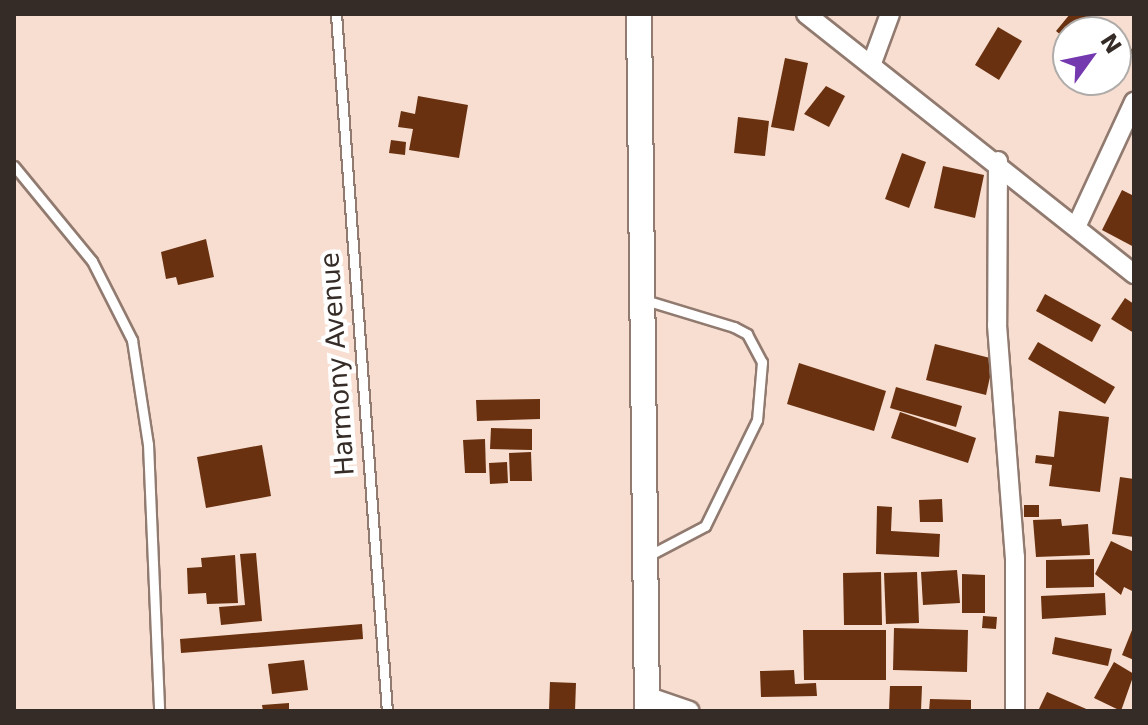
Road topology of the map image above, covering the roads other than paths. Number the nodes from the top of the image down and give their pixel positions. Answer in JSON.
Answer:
{"nodes":[{"id":1,"x":336,"y":14,"type":"edge"},
{"id":2,"x":639,"y":14,"type":"edge"},
{"id":3,"x":806,"y":14,"type":"edge"},
{"id":4,"x":890,"y":14,"type":"edge"},
{"id":5,"x":872,"y":63,"type":"junction"},
{"id":6,"x":1134,"y":102,"type":"edge"},
{"id":7,"x":998,"y":161,"type":"junction"},
{"id":8,"x":14,"y":166,"type":"edge"},
{"id":9,"x":1077,"y":225,"type":"junction"},
{"id":10,"x":1134,"y":274,"type":"edge"},
{"id":11,"x":645,"y":300,"type":"junction"},
{"id":12,"x":646,"y":557,"type":"junction"},
{"id":13,"x":647,"y":704,"type":"edge"},
{"id":14,"x":159,"y":711,"type":"edge"},
{"id":15,"x":387,"y":711,"type":"edge"},
{"id":16,"x":690,"y":711,"type":"edge"},
{"id":17,"x":1015,"y":711,"type":"edge"}],
"edges":[{"from":1,"to":15,"type":"lane","name":"Harmony Avenue"},
{"from":2,"to":11,"type":"street"},
{"from":3,"to":5,"type":"street"},
{"from":4,"to":5,"type":"street"},
{"from":5,"to":7,"type":"street"},
{"from":6,"to":9,"type":"street"},
{"from":7,"to":9,"type":"street"},
{"from":7,"to":17,"type":"street"},
{"from":8,"to":14,"type":"lane"},
{"from":9,"to":10,"type":"street"},
{"from":11,"to":12,"type":"street"},
{"from":11,"to":12,"type":"lane"},
{"from":12,"to":13,"type":"street"},
{"from":13,"to":16,"type":"street"}]}
